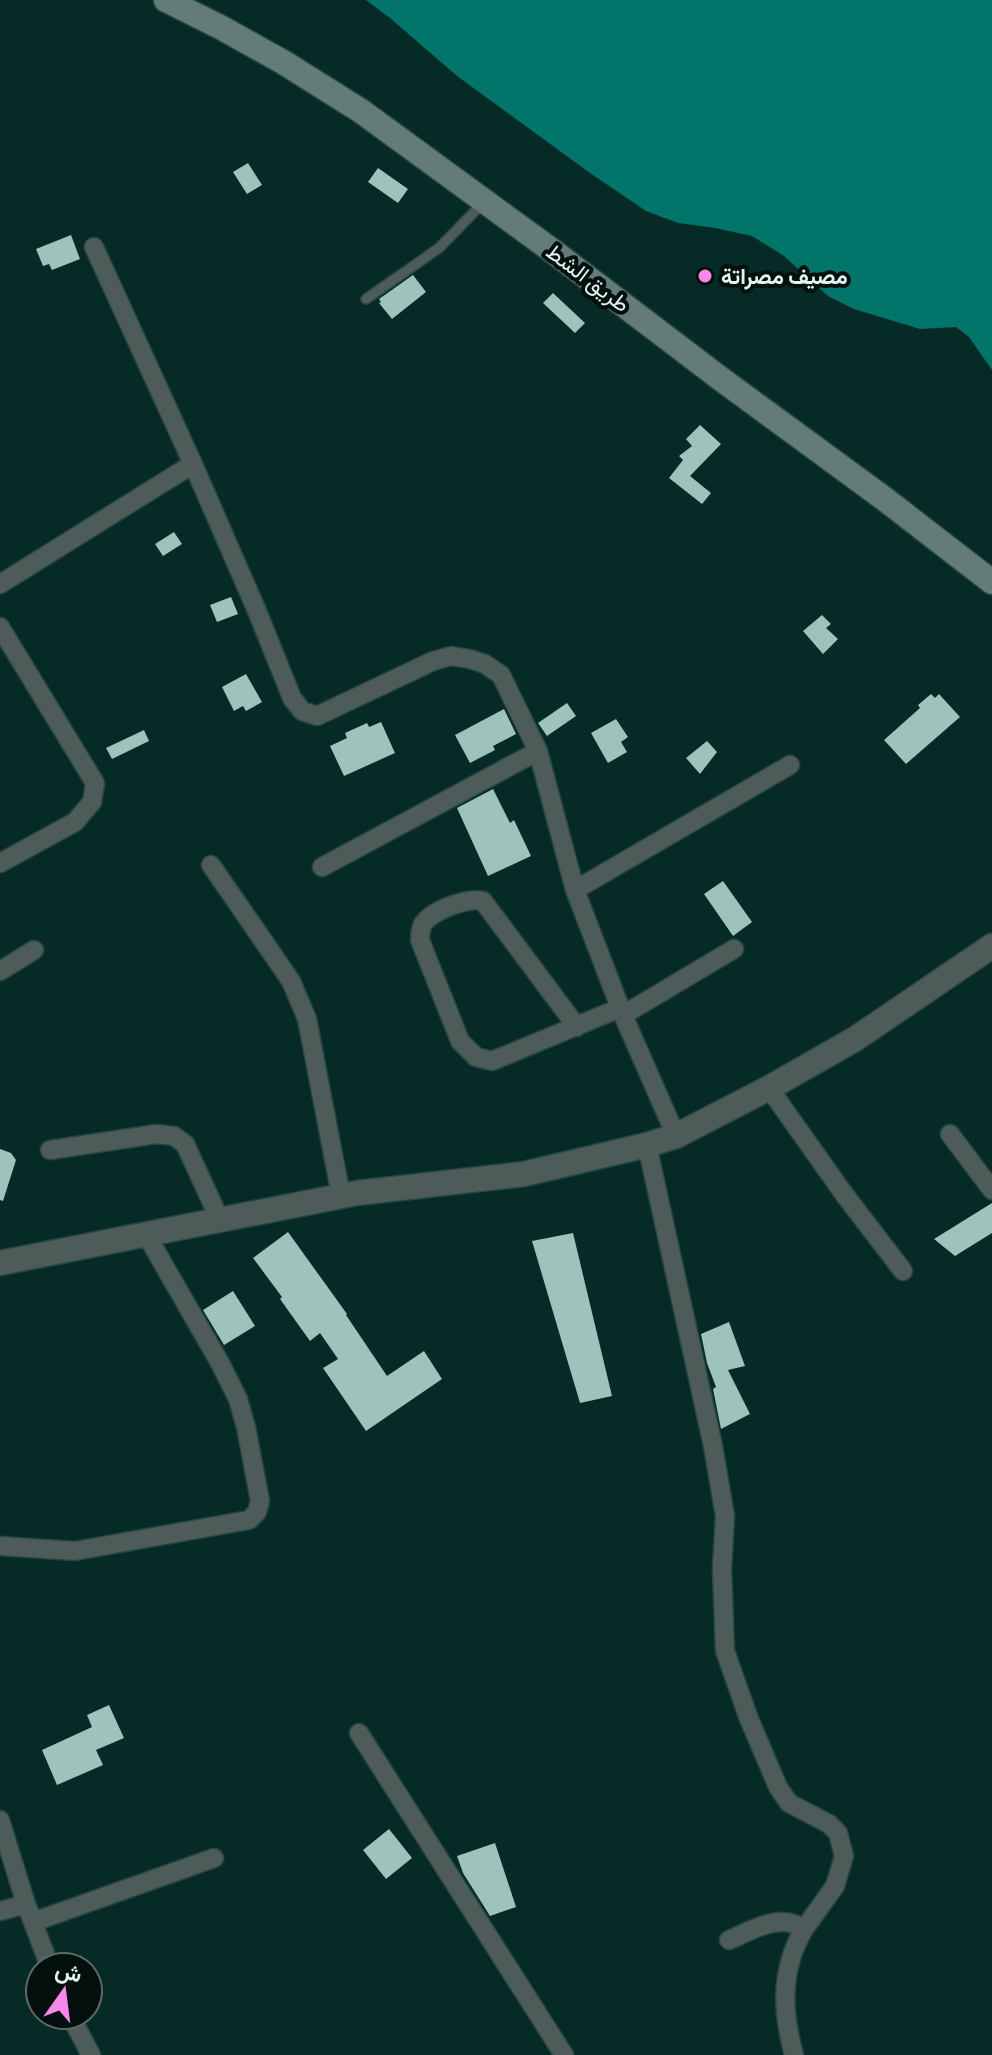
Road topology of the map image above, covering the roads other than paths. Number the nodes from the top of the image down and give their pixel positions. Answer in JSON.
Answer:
{"nodes":[{"id":1,"x":166,"y":0,"type":"edge"},
{"id":2,"x":485,"y":201,"type":"junction"},
{"id":3,"x":94,"y":247,"type":"dead end"},
{"id":4,"x":366,"y":299,"type":"dead end"},
{"id":5,"x":193,"y":464,"type":"junction"},
{"id":6,"x":992,"y":582,"type":"edge"},
{"id":7,"x":0,"y":584,"type":"edge"},
{"id":8,"x":0,"y":627,"type":"edge"},
{"id":9,"x":538,"y":751,"type":"junction"},
{"id":10,"x":790,"y":765,"type":"dead end"},
{"id":11,"x":0,"y":863,"type":"edge"},
{"id":12,"x":211,"y":865,"type":"dead end"},
{"id":13,"x":322,"y":867,"type":"dead end"},
{"id":14,"x":575,"y":890,"type":"junction"},
{"id":15,"x":992,"y":946,"type":"edge"},
{"id":16,"x":734,"y":949,"type":"dead end"},
{"id":17,"x":34,"y":950,"type":"dead end"},
{"id":18,"x":0,"y":971,"type":"edge"},
{"id":19,"x":622,"y":1012,"type":"junction"},
{"id":20,"x":577,"y":1027,"type":"junction"},
{"id":21,"x":769,"y":1088,"type":"junction"},
{"id":22,"x":950,"y":1134,"type":"dead end"},
{"id":23,"x":676,"y":1136,"type":"junction"},
{"id":24,"x":647,"y":1145,"type":"junction"},
{"id":25,"x":50,"y":1150,"type":"dead end"},
{"id":26,"x":992,"y":1190,"type":"edge"},
{"id":27,"x":341,"y":1196,"type":"junction"},
{"id":28,"x":220,"y":1220,"type":"junction"},
{"id":29,"x":146,"y":1234,"type":"junction"},
{"id":30,"x":0,"y":1263,"type":"edge"},
{"id":31,"x":903,"y":1271,"type":"dead end"},
{"id":32,"x":0,"y":1546,"type":"edge"},
{"id":33,"x":359,"y":1733,"type":"dead end"},
{"id":34,"x":0,"y":1820,"type":"edge"},
{"id":35,"x":214,"y":1858,"type":"dead end"},
{"id":36,"x":26,"y":1904,"type":"junction"},
{"id":37,"x":0,"y":1911,"type":"edge"},
{"id":38,"x":33,"y":1922,"type":"junction"},
{"id":39,"x":804,"y":1929,"type":"junction"},
{"id":40,"x":729,"y":1940,"type":"dead end"},
{"id":41,"x":44,"y":1951,"type":"edge"},
{"id":42,"x":78,"y":2031,"type":"edge"},
{"id":43,"x":91,"y":2055,"type":"edge"},
{"id":44,"x":564,"y":2055,"type":"edge"},
{"id":45,"x":794,"y":2055,"type":"edge"}],
"edges":[{"from":1,"to":2,"type":"main road","name":"طريق الشط"},
{"from":2,"to":4,"type":"lane"},
{"from":2,"to":6,"type":"main road","name":"طريق الشط"},
{"from":3,"to":5,"type":"street"},
{"from":5,"to":7,"type":"street"},
{"from":5,"to":9,"type":"street"},
{"from":8,"to":11,"type":"street"},
{"from":9,"to":13,"type":"street"},
{"from":9,"to":14,"type":"street"},
{"from":10,"to":14,"type":"street"},
{"from":12,"to":27,"type":"street"},
{"from":14,"to":19,"type":"street"},
{"from":15,"to":21,"type":"street"},
{"from":16,"to":19,"type":"street"},
{"from":17,"to":18,"type":"street"},
{"from":19,"to":20,"type":"street"},
{"from":19,"to":23,"type":"street"},
{"from":20,"to":20,"type":"street"},
{"from":21,"to":23,"type":"street"},
{"from":21,"to":31,"type":"street"},
{"from":22,"to":26,"type":"street"},
{"from":23,"to":24,"type":"street"},
{"from":24,"to":27,"type":"street"},
{"from":24,"to":39,"type":"street"},
{"from":25,"to":28,"type":"street"},
{"from":27,"to":28,"type":"street"},
{"from":28,"to":29,"type":"street"},
{"from":29,"to":30,"type":"street"},
{"from":29,"to":32,"type":"street"},
{"from":33,"to":44,"type":"street"},
{"from":34,"to":36,"type":"street"},
{"from":35,"to":38,"type":"street"},
{"from":36,"to":37,"type":"street"},
{"from":36,"to":38,"type":"street"},
{"from":38,"to":41,"type":"street"},
{"from":39,"to":40,"type":"street"},
{"from":39,"to":45,"type":"street"},
{"from":42,"to":43,"type":"street"}]}
